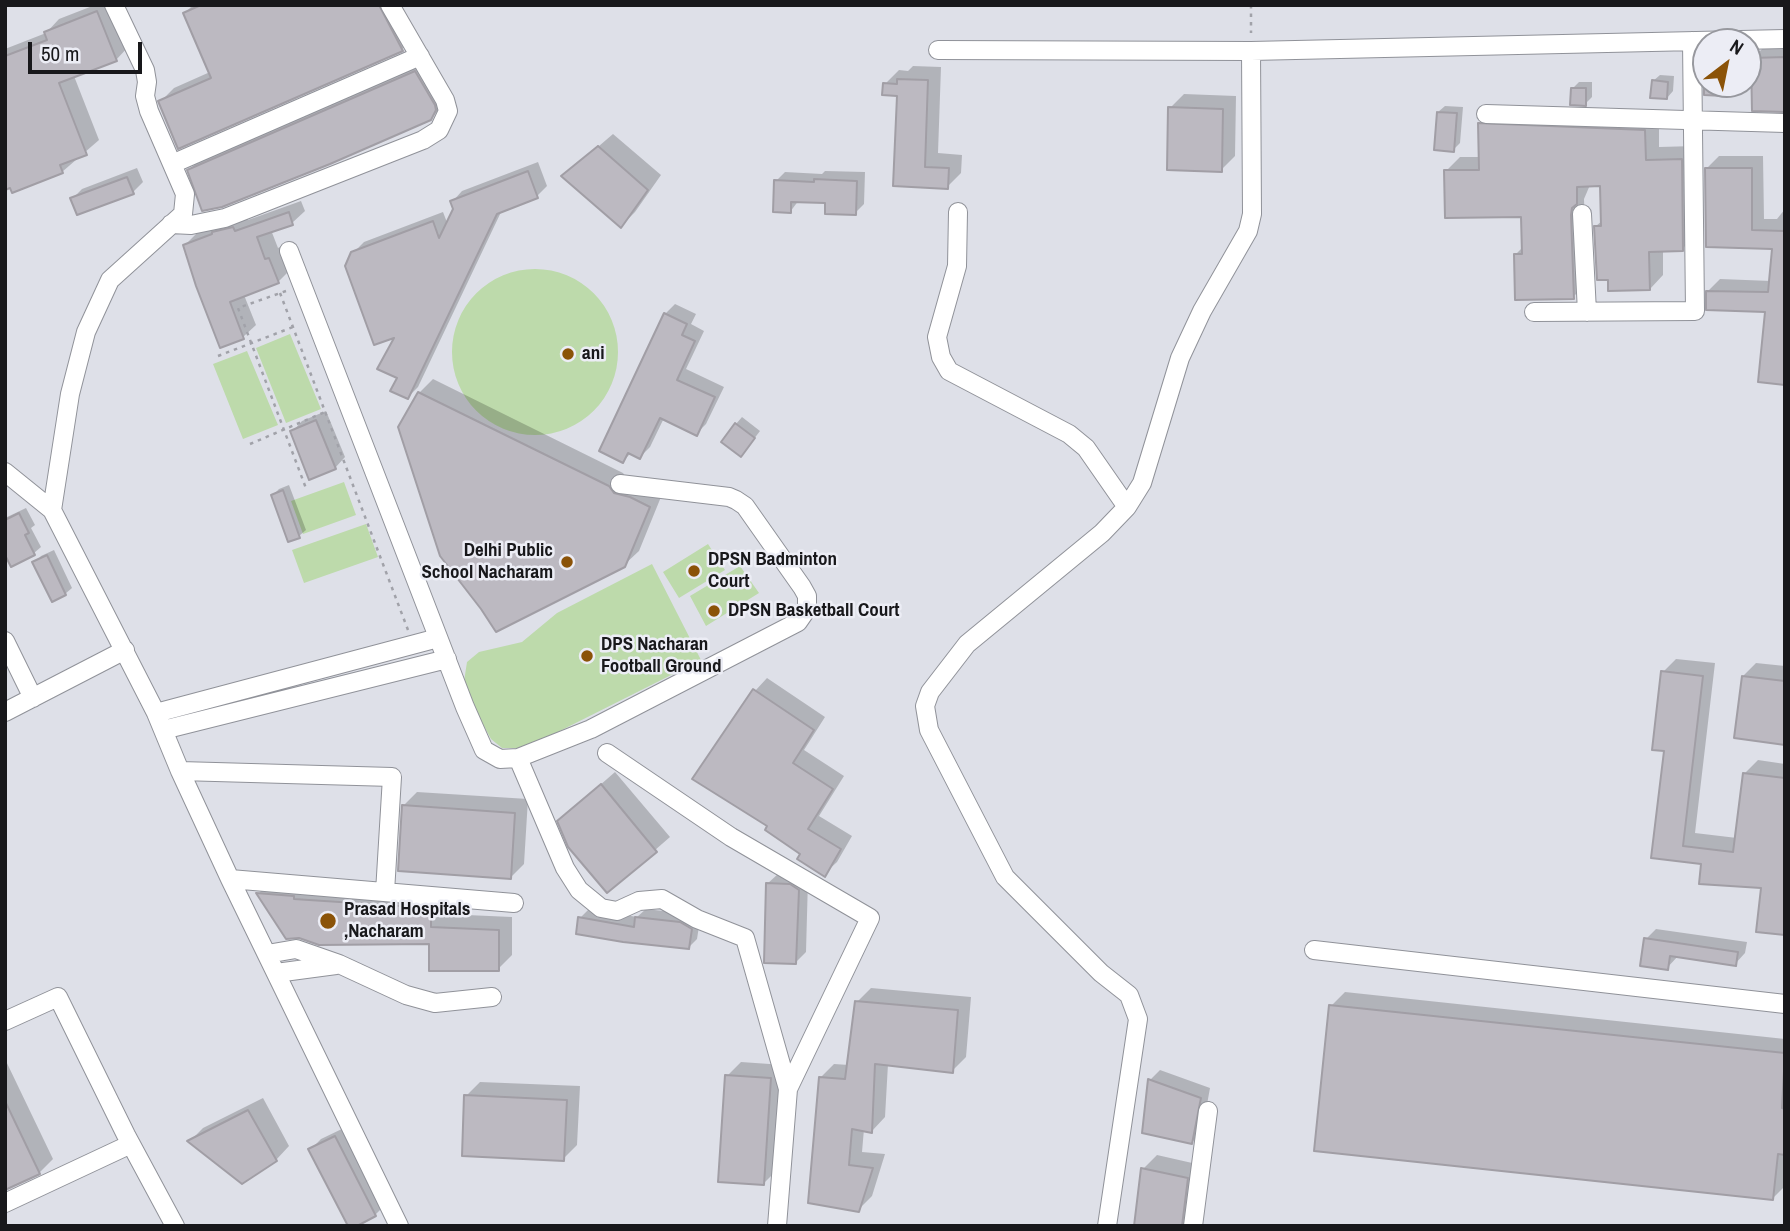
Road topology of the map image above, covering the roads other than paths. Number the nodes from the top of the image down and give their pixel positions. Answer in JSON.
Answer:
{"nodes":[{"id":1,"x":114,"y":5,"type":"edge"},
{"id":2,"x":390,"y":5,"type":"edge"},
{"id":3,"x":1762,"y":39,"type":"edge"},
{"id":4,"x":1785,"y":39,"type":"edge"},
{"id":5,"x":1692,"y":41,"type":"edge"},
{"id":6,"x":938,"y":50,"type":"dead end"},
{"id":7,"x":1251,"y":51,"type":"junction"},
{"id":8,"x":420,"y":56,"type":"junction"},
{"id":9,"x":1694,"y":98,"type":"edge"},
{"id":10,"x":1486,"y":114,"type":"dead end"},
{"id":11,"x":1695,"y":120,"type":"junction"},
{"id":12,"x":1785,"y":123,"type":"edge"},
{"id":13,"x":172,"y":164,"type":"junction"},
{"id":14,"x":958,"y":212,"type":"dead end"},
{"id":15,"x":1582,"y":214,"type":"dead end"},
{"id":16,"x":171,"y":223,"type":"junction"},
{"id":17,"x":289,"y":251,"type":"dead end"},
{"id":18,"x":1534,"y":312,"type":"dead end"},
{"id":19,"x":1587,"y":312,"type":"junction"},
{"id":20,"x":5,"y":472,"type":"edge"},
{"id":21,"x":620,"y":484,"type":"dead end"},
{"id":22,"x":1127,"y":507,"type":"junction"},
{"id":23,"x":52,"y":510,"type":"junction"},
{"id":24,"x":438,"y":638,"type":"junction"},
{"id":25,"x":5,"y":641,"type":"edge"},
{"id":26,"x":125,"y":650,"type":"junction"},
{"id":27,"x":447,"y":659,"type":"junction"},
{"id":28,"x":33,"y":698,"type":"junction"},
{"id":29,"x":5,"y":712,"type":"edge"},
{"id":30,"x":156,"y":713,"type":"junction"},
{"id":31,"x":163,"y":730,"type":"junction"},
{"id":32,"x":607,"y":752,"type":"dead end"},
{"id":33,"x":518,"y":758,"type":"junction"},
{"id":34,"x":180,"y":771,"type":"junction"},
{"id":35,"x":230,"y":878,"type":"junction"},
{"id":36,"x":385,"y":892,"type":"junction"},
{"id":37,"x":514,"y":903,"type":"dead end"},
{"id":38,"x":1314,"y":950,"type":"dead end"},
{"id":39,"x":267,"y":954,"type":"junction"},
{"id":40,"x":339,"y":964,"type":"junction"},
{"id":41,"x":276,"y":974,"type":"junction"},
{"id":42,"x":492,"y":996,"type":"dead end"},
{"id":43,"x":1785,"y":1004,"type":"edge"},
{"id":44,"x":5,"y":1021,"type":"edge"},
{"id":45,"x":788,"y":1089,"type":"junction"},
{"id":46,"x":1208,"y":1111,"type":"dead end"},
{"id":47,"x":131,"y":1144,"type":"junction"},
{"id":48,"x":5,"y":1203,"type":"edge"},
{"id":49,"x":174,"y":1226,"type":"edge"},
{"id":50,"x":399,"y":1226,"type":"edge"},
{"id":51,"x":777,"y":1226,"type":"edge"},
{"id":52,"x":1107,"y":1226,"type":"edge"},
{"id":53,"x":1193,"y":1226,"type":"edge"}],
"edges":[{"from":1,"to":13,"type":"street"},
{"from":2,"to":8,"type":"street"},
{"from":3,"to":4,"type":"street"},
{"from":5,"to":7,"type":"street"},
{"from":6,"to":7,"type":"street"},
{"from":7,"to":22,"type":"street"},
{"from":8,"to":13,"type":"street"},
{"from":8,"to":16,"type":"street"},
{"from":9,"to":11,"type":"street"},
{"from":10,"to":11,"type":"street"},
{"from":11,"to":12,"type":"street"},
{"from":11,"to":19,"type":"street"},
{"from":13,"to":16,"type":"street"},
{"from":14,"to":22,"type":"street"},
{"from":15,"to":19,"type":"street"},
{"from":16,"to":23,"type":"street"},
{"from":17,"to":24,"type":"street"},
{"from":18,"to":19,"type":"street"},
{"from":20,"to":23,"type":"street"},
{"from":21,"to":33,"type":"street"},
{"from":22,"to":52,"type":"street"},
{"from":23,"to":26,"type":"street"},
{"from":24,"to":27,"type":"street"},
{"from":24,"to":30,"type":"street"},
{"from":25,"to":28,"type":"street"},
{"from":26,"to":28,"type":"street"},
{"from":26,"to":30,"type":"street"},
{"from":27,"to":31,"type":"street"},
{"from":27,"to":33,"type":"street"},
{"from":28,"to":29,"type":"street"},
{"from":30,"to":31,"type":"street"},
{"from":31,"to":34,"type":"street"},
{"from":32,"to":45,"type":"street"},
{"from":33,"to":45,"type":"street"},
{"from":34,"to":35,"type":"street"},
{"from":34,"to":36,"type":"street"},
{"from":35,"to":36,"type":"street"},
{"from":35,"to":39,"type":"street"},
{"from":36,"to":37,"type":"street"},
{"from":38,"to":43,"type":"street"},
{"from":39,"to":40,"type":"street"},
{"from":39,"to":41,"type":"street"},
{"from":40,"to":41,"type":"street"},
{"from":40,"to":42,"type":"street"},
{"from":41,"to":50,"type":"street"},
{"from":44,"to":47,"type":"street"},
{"from":45,"to":51,"type":"street"},
{"from":46,"to":53,"type":"street"},
{"from":47,"to":48,"type":"street"},
{"from":47,"to":49,"type":"street"}]}
